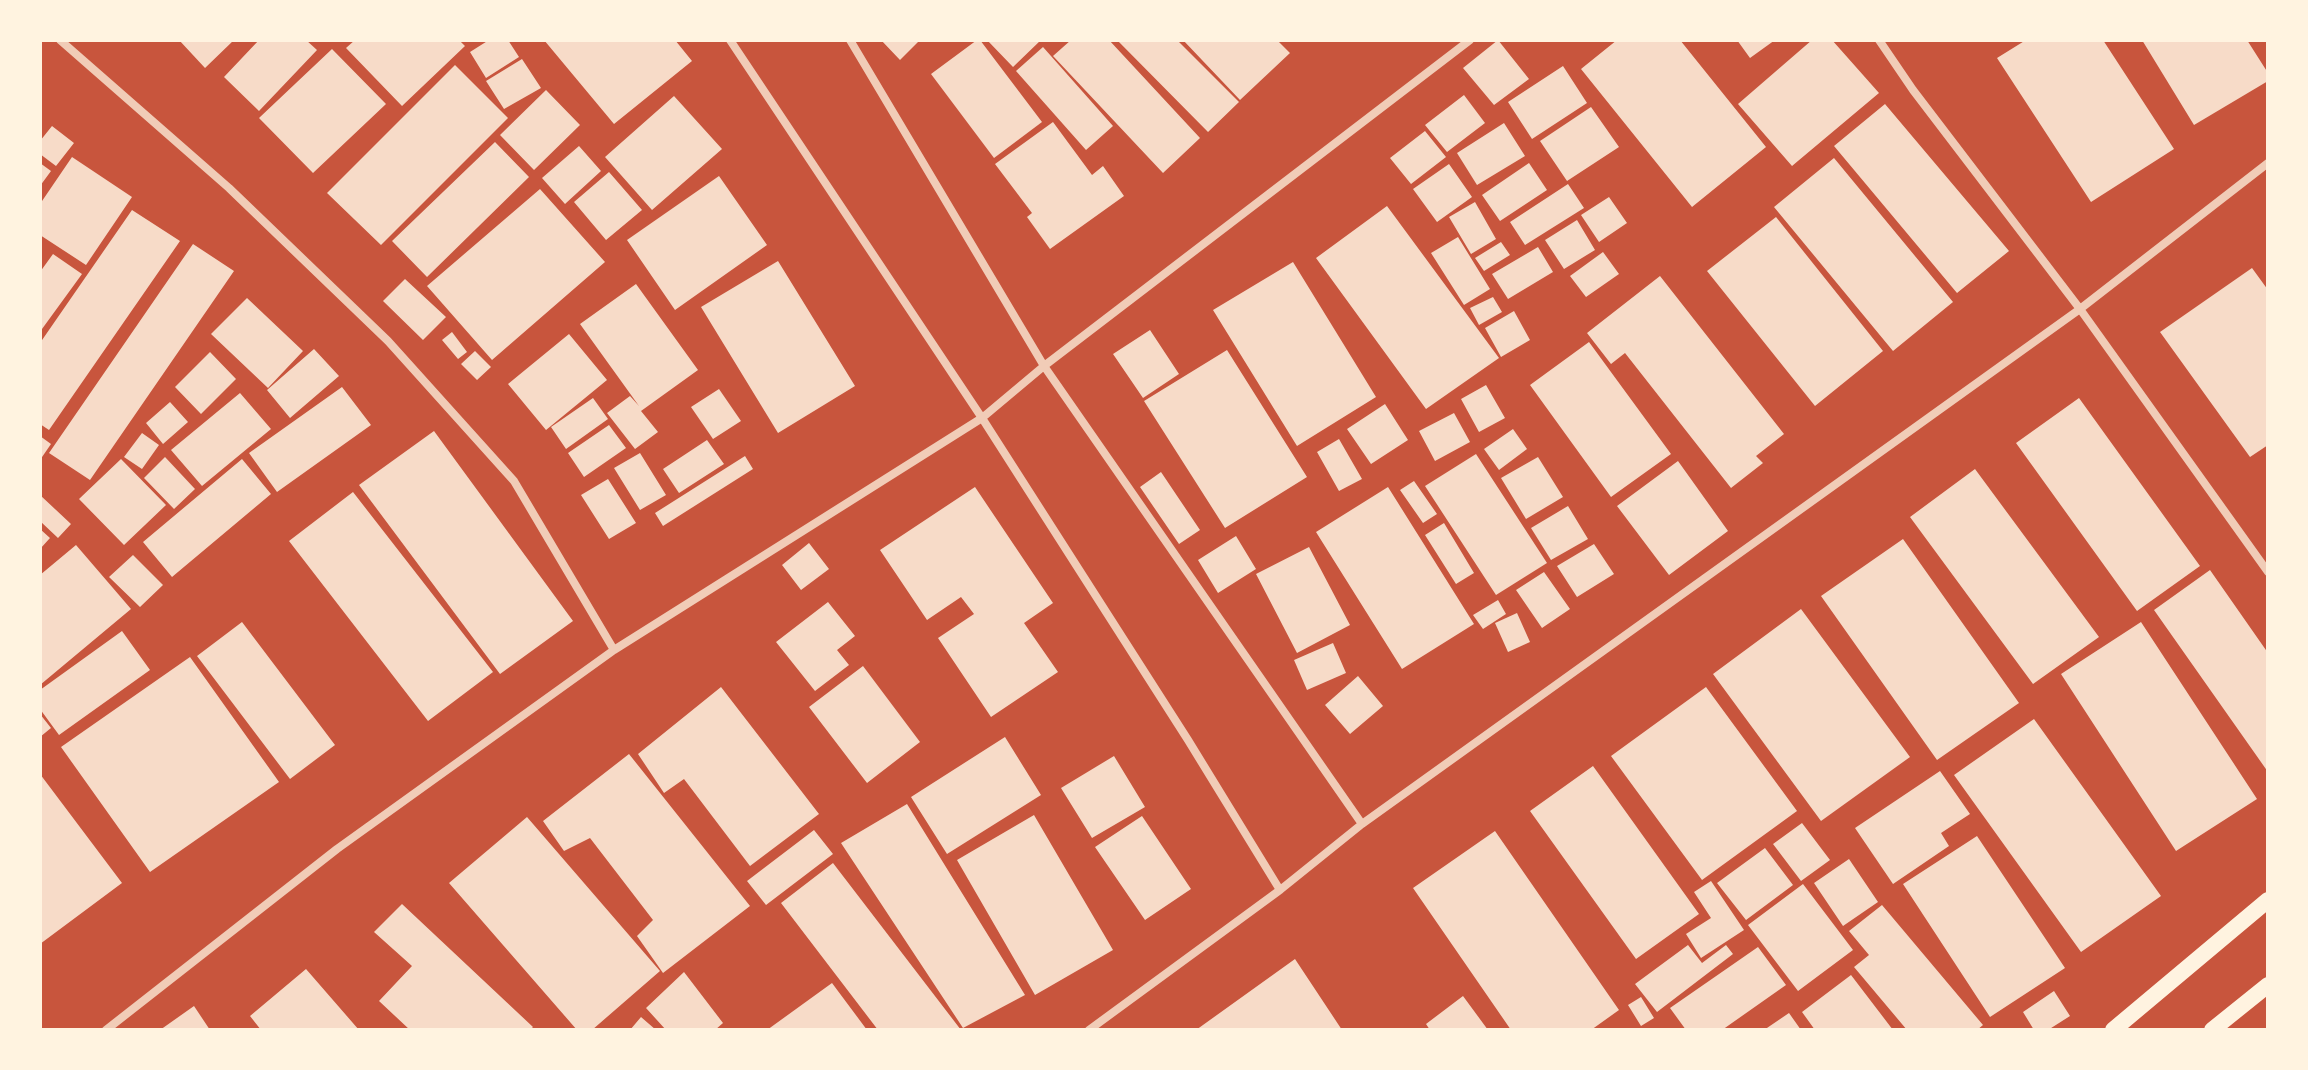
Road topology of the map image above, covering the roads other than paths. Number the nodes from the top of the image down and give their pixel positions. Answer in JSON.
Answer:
{"nodes":[{"id":1,"x":60,"y":40,"type":"edge"},
{"id":2,"x":730,"y":40,"type":"edge"},
{"id":3,"x":850,"y":40,"type":"edge"},
{"id":4,"x":1470,"y":40,"type":"edge"},
{"id":5,"x":1879,"y":40,"type":"edge"},
{"id":6,"x":2268,"y":163,"type":"edge"},
{"id":7,"x":2080,"y":309,"type":"junction"},
{"id":8,"x":1044,"y":366,"type":"junction"},
{"id":9,"x":982,"y":418,"type":"junction"},
{"id":10,"x":2268,"y":572,"type":"edge"},
{"id":11,"x":614,"y":650,"type":"junction"},
{"id":12,"x":1362,"y":824,"type":"junction"},
{"id":13,"x":1280,"y":890,"type":"junction"},
{"id":14,"x":2268,"y":900,"type":"edge"},
{"id":15,"x":2268,"y":985,"type":"edge"},
{"id":16,"x":106,"y":1030,"type":"edge"},
{"id":17,"x":1089,"y":1030,"type":"edge"},
{"id":18,"x":2113,"y":1030,"type":"edge"},
{"id":19,"x":2212,"y":1030,"type":"edge"}],
"edges":[{"from":1,"to":11,"type":"street"},
{"from":2,"to":9,"type":"street"},
{"from":3,"to":8,"type":"street"},
{"from":4,"to":8,"type":"street"},
{"from":5,"to":7,"type":"street"},
{"from":6,"to":7,"type":"street"},
{"from":7,"to":10,"type":"street"},
{"from":7,"to":12,"type":"street"},
{"from":8,"to":9,"type":"street"},
{"from":8,"to":12,"type":"street"},
{"from":9,"to":11,"type":"street"},
{"from":9,"to":13,"type":"street"},
{"from":11,"to":16,"type":"street"},
{"from":12,"to":13,"type":"street"},
{"from":13,"to":17,"type":"street"},
{"from":14,"to":18,"type":"main road"},
{"from":15,"to":19,"type":"main road"}]}
